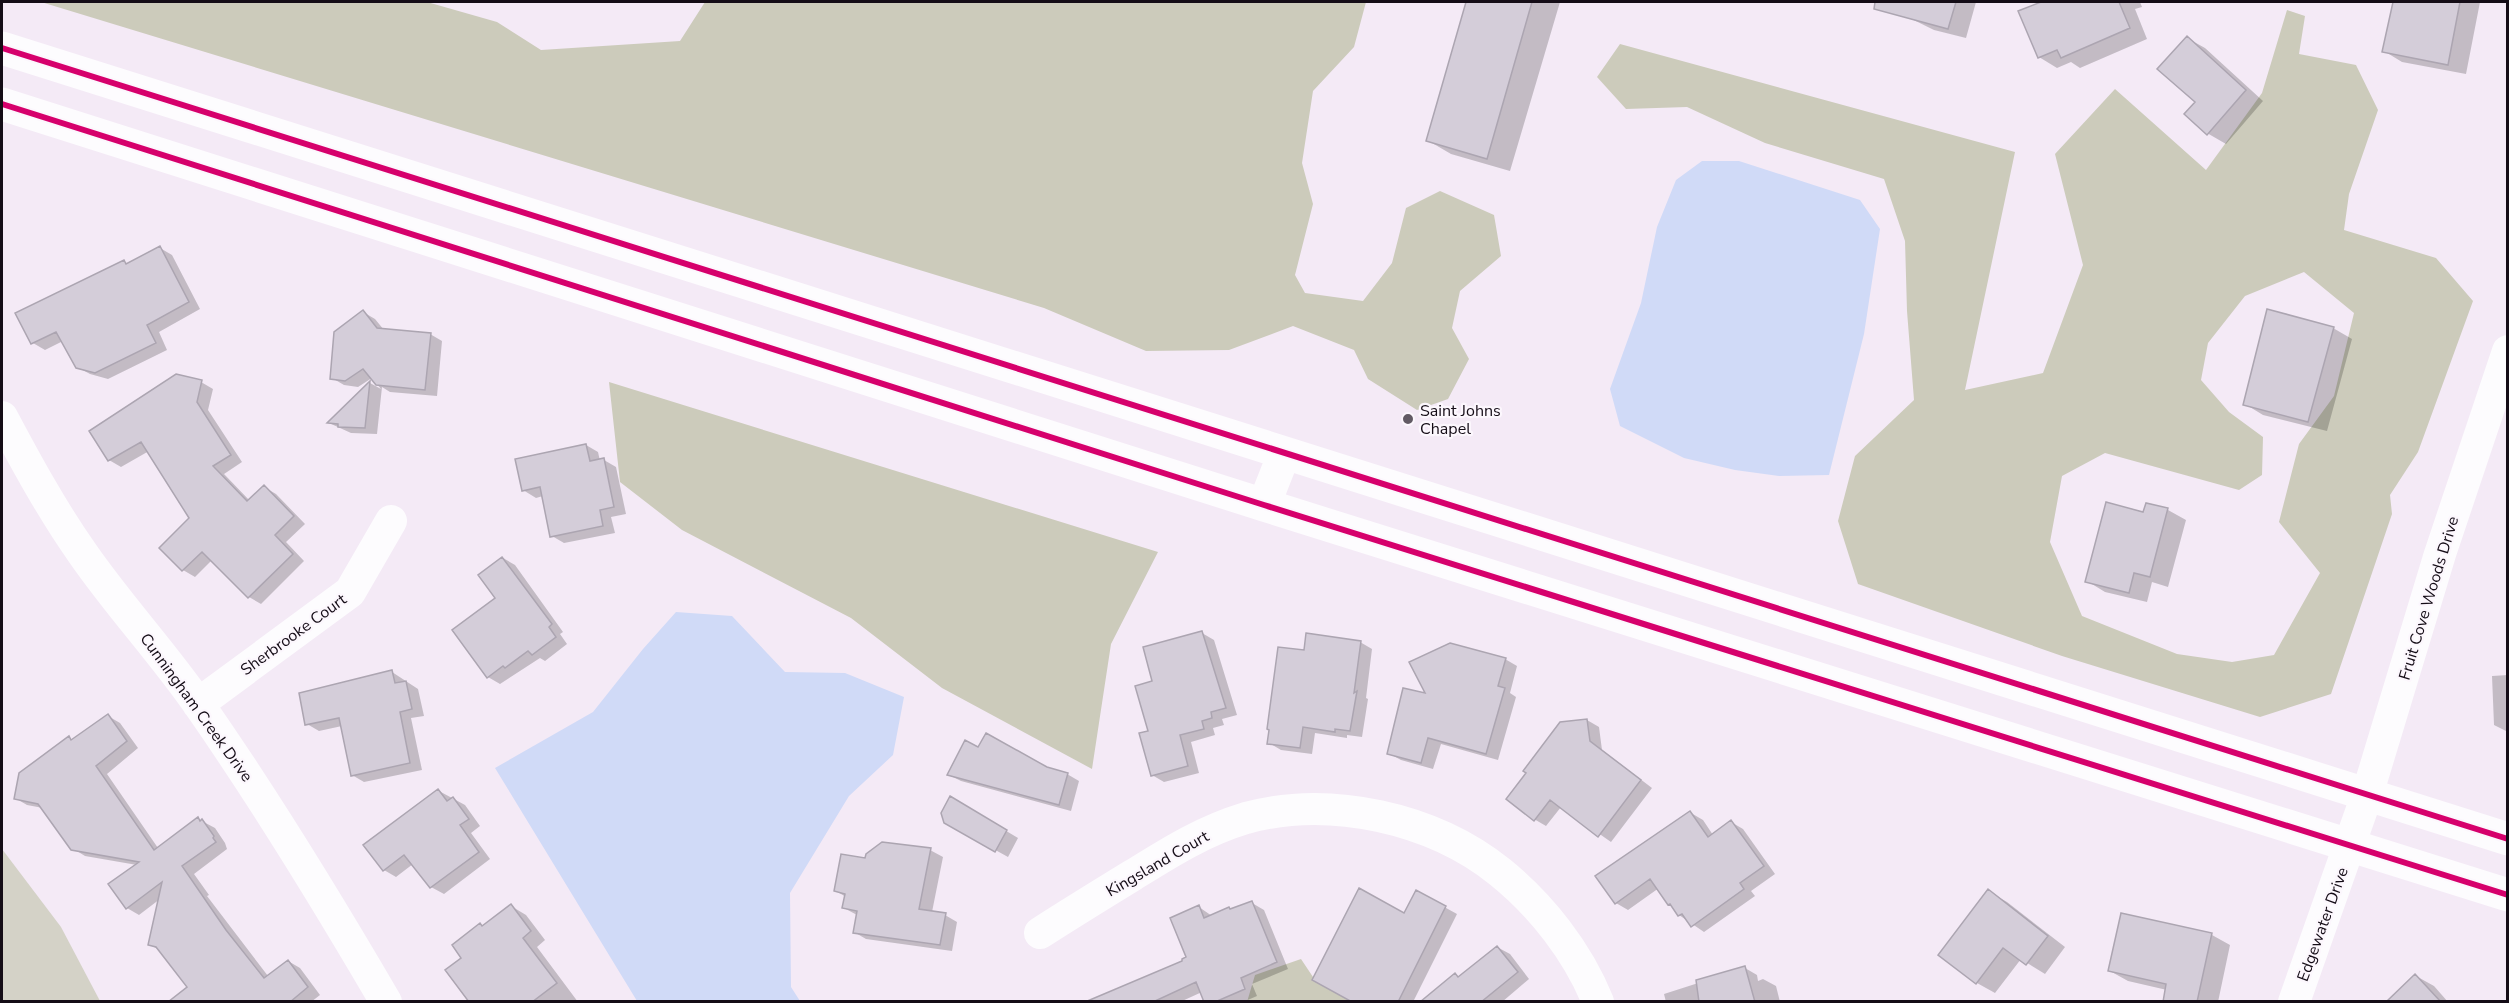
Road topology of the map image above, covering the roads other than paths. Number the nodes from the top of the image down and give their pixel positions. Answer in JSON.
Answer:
{"nodes":[{"id":1,"x":2,"y":48,"type":"edge"},
{"id":2,"x":2,"y":104,"type":"edge"},
{"id":3,"x":2508,"y":351,"type":"edge"},
{"id":4,"x":2,"y":417,"type":"edge"},
{"id":5,"x":1284,"y":453,"type":"junction"},
{"id":6,"x":1264,"y":505,"type":"junction"},
{"id":7,"x":391,"y":521,"type":"dead end"},
{"id":8,"x":198,"y":704,"type":"junction"},
{"id":9,"x":2367,"y":795,"type":"junction"},
{"id":10,"x":2508,"y":839,"type":"edge"},
{"id":11,"x":2350,"y":846,"type":"junction"},
{"id":12,"x":2508,"y":895,"type":"edge"},
{"id":13,"x":1040,"y":933,"type":"dead end"},
{"id":14,"x":386,"y":1002,"type":"edge"},
{"id":15,"x":1598,"y":1002,"type":"edge"},
{"id":16,"x":2294,"y":1002,"type":"edge"}],
"edges":[{"from":1,"to":5,"type":"main road"},
{"from":2,"to":6,"type":"main road"},
{"from":3,"to":9,"type":"street","name":"Fruit Cove Woods Drive"},
{"from":4,"to":8,"type":"street","name":"Cunningham Creek Drive"},
{"from":5,"to":6,"type":"main road"},
{"from":5,"to":9,"type":"main road"},
{"from":6,"to":11,"type":"main road"},
{"from":7,"to":8,"type":"street","name":"Sherbrooke Court"},
{"from":8,"to":14,"type":"street","name":"Cunningham Creek Drive"},
{"from":9,"to":10,"type":"main road"},
{"from":9,"to":11,"type":"street","name":"Fruit Cove Woods Drive"},
{"from":11,"to":12,"type":"main road"},
{"from":11,"to":16,"type":"street","name":"Edgewater Drive"},
{"from":13,"to":15,"type":"street","name":"Kingsland Court"}]}
